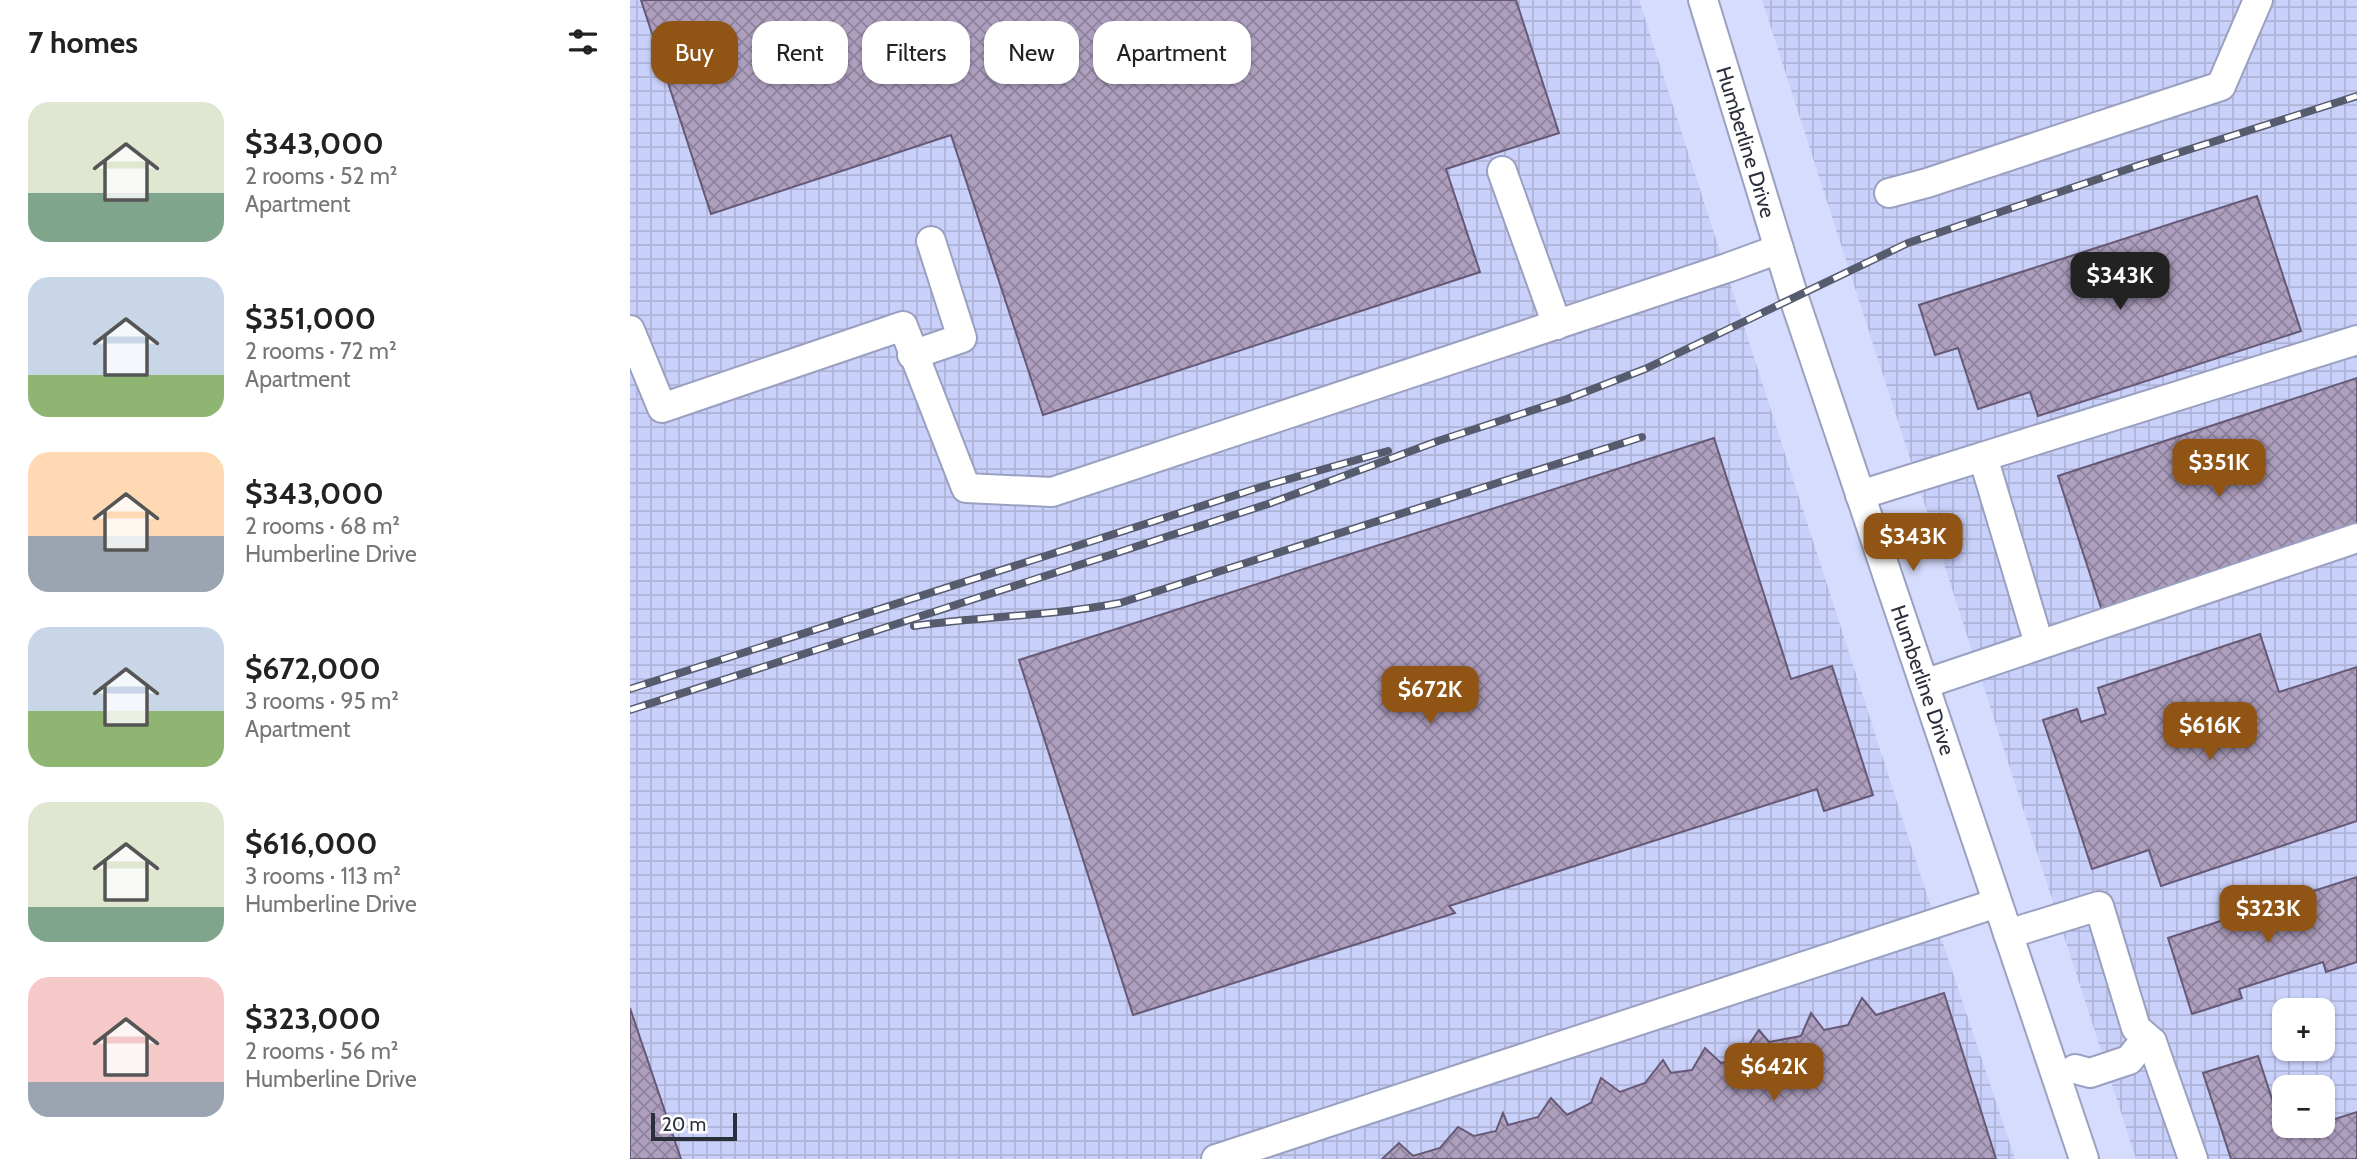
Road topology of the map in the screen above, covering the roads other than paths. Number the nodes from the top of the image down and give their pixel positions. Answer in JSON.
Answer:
{"nodes":[{"id":1,"x":1703,"y":0,"type":"edge"},
{"id":2,"x":2258,"y":0,"type":"edge"},
{"id":3,"x":1502,"y":172,"type":"dead end"},
{"id":4,"x":1889,"y":193,"type":"dead end"},
{"id":5,"x":931,"y":241,"type":"dead end"},
{"id":6,"x":1779,"y":249,"type":"junction"},
{"id":7,"x":1557,"y":324,"type":"junction"},
{"id":8,"x":630,"y":330,"type":"edge"},
{"id":9,"x":2357,"y":340,"type":"edge"},
{"id":10,"x":912,"y":355,"type":"junction"},
{"id":11,"x":1983,"y":457,"type":"junction"},
{"id":12,"x":1860,"y":495,"type":"junction"},
{"id":13,"x":2357,"y":538,"type":"edge"},
{"id":14,"x":2039,"y":644,"type":"junction"},
{"id":15,"x":1924,"y":684,"type":"junction"},
{"id":16,"x":1997,"y":903,"type":"junction"},
{"id":17,"x":2008,"y":934,"type":"junction"},
{"id":18,"x":2147,"y":1043,"type":"junction"},
{"id":19,"x":2066,"y":1073,"type":"junction"},
{"id":20,"x":1216,"y":1159,"type":"edge"},
{"id":21,"x":2084,"y":1159,"type":"edge"},
{"id":22,"x":2193,"y":1159,"type":"edge"}],
"edges":[{"from":1,"to":6,"type":"street","name":"Humberline Drive"},
{"from":2,"to":4,"type":"street"},
{"from":3,"to":7,"type":"street"},
{"from":5,"to":10,"type":"street"},
{"from":6,"to":7,"type":"street"},
{"from":6,"to":12,"type":"street","name":"Humberline Drive"},
{"from":7,"to":10,"type":"street"},
{"from":8,"to":10,"type":"street"},
{"from":9,"to":11,"type":"street"},
{"from":11,"to":12,"type":"street"},
{"from":11,"to":14,"type":"street"},
{"from":12,"to":15,"type":"street","name":"Humberline Drive"},
{"from":13,"to":14,"type":"street"},
{"from":14,"to":15,"type":"street"},
{"from":15,"to":16,"type":"street","name":"Humberline Drive"},
{"from":16,"to":17,"type":"street","name":"Humberline Drive"},
{"from":16,"to":20,"type":"street"},
{"from":17,"to":18,"type":"street"},
{"from":17,"to":19,"type":"street","name":"Humberline Drive"},
{"from":18,"to":19,"type":"street"},
{"from":18,"to":22,"type":"street"},
{"from":19,"to":21,"type":"street","name":"Humberline Drive"}]}
